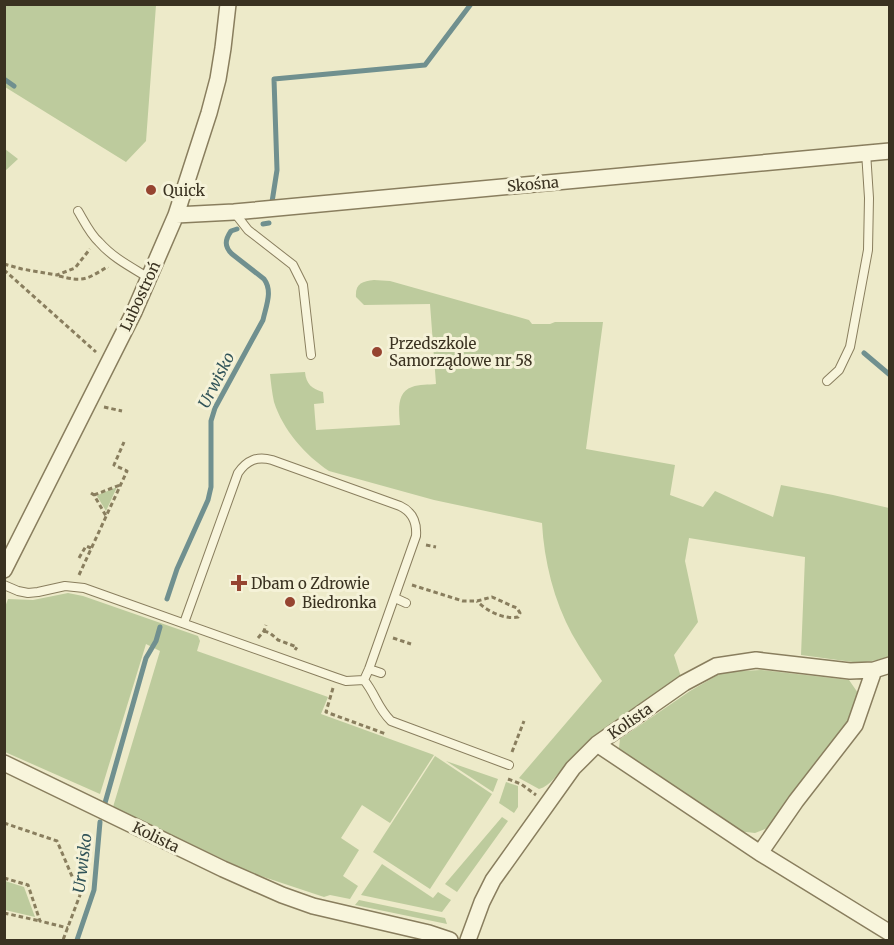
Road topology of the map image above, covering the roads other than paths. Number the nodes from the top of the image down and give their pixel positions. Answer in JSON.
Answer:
{"nodes":[{"id":1,"x":228,"y":4,"type":"edge"},
{"id":2,"x":890,"y":151,"type":"edge"},
{"id":3,"x":866,"y":152,"type":"junction"},
{"id":4,"x":78,"y":211,"type":"dead end"},
{"id":5,"x":234,"y":212,"type":"junction"},
{"id":6,"x":176,"y":215,"type":"junction"},
{"id":7,"x":149,"y":278,"type":"junction"},
{"id":8,"x":311,"y":355,"type":"dead end"},
{"id":9,"x":827,"y":381,"type":"dead end"},
{"id":10,"x":4,"y":570,"type":"edge"},
{"id":11,"x":4,"y":585,"type":"edge"},
{"id":12,"x":394,"y":598,"type":"junction"},
{"id":13,"x":406,"y":603,"type":"dead end"},
{"id":14,"x":184,"y":623,"type":"junction"},
{"id":15,"x":890,"y":665,"type":"edge"},
{"id":16,"x":369,"y":669,"type":"junction"},
{"id":17,"x":874,"y":670,"type":"junction"},
{"id":18,"x":381,"y":673,"type":"dead end"},
{"id":19,"x":364,"y":680,"type":"junction"},
{"id":20,"x":597,"y":744,"type":"junction"},
{"id":21,"x":4,"y":763,"type":"edge"},
{"id":22,"x":508,"y":764,"type":"road end"},
{"id":23,"x":760,"y":853,"type":"junction"},
{"id":24,"x":890,"y":933,"type":"edge"},
{"id":25,"x":450,"y":940,"type":"edge"},
{"id":26,"x":468,"y":940,"type":"edge"}],
"edges":[{"from":1,"to":6,"type":"street","name":"Lubostroń"},
{"from":2,"to":3,"type":"street","name":"Skośna"},
{"from":3,"to":5,"type":"street","name":"Skośna"},
{"from":3,"to":9,"type":"lane"},
{"from":4,"to":7,"type":"lane"},
{"from":5,"to":6,"type":"street","name":"Skośna"},
{"from":5,"to":8,"type":"lane"},
{"from":6,"to":7,"type":"street","name":"Lubostroń"},
{"from":7,"to":10,"type":"street","name":"Lubostroń"},
{"from":11,"to":14,"type":"lane"},
{"from":12,"to":13,"type":"lane"},
{"from":12,"to":14,"type":"lane"},
{"from":12,"to":16,"type":"lane"},
{"from":14,"to":19,"type":"lane"},
{"from":15,"to":17,"type":"street","name":"Kolista"},
{"from":16,"to":18,"type":"lane"},
{"from":16,"to":19,"type":"lane"},
{"from":17,"to":20,"type":"street","name":"Kolista"},
{"from":17,"to":23,"type":"street"},
{"from":19,"to":22,"type":"lane"},
{"from":20,"to":23,"type":"street"},
{"from":20,"to":26,"type":"street","name":"Kolista"},
{"from":21,"to":25,"type":"street","name":"Kolista"},
{"from":23,"to":24,"type":"street"}]}
